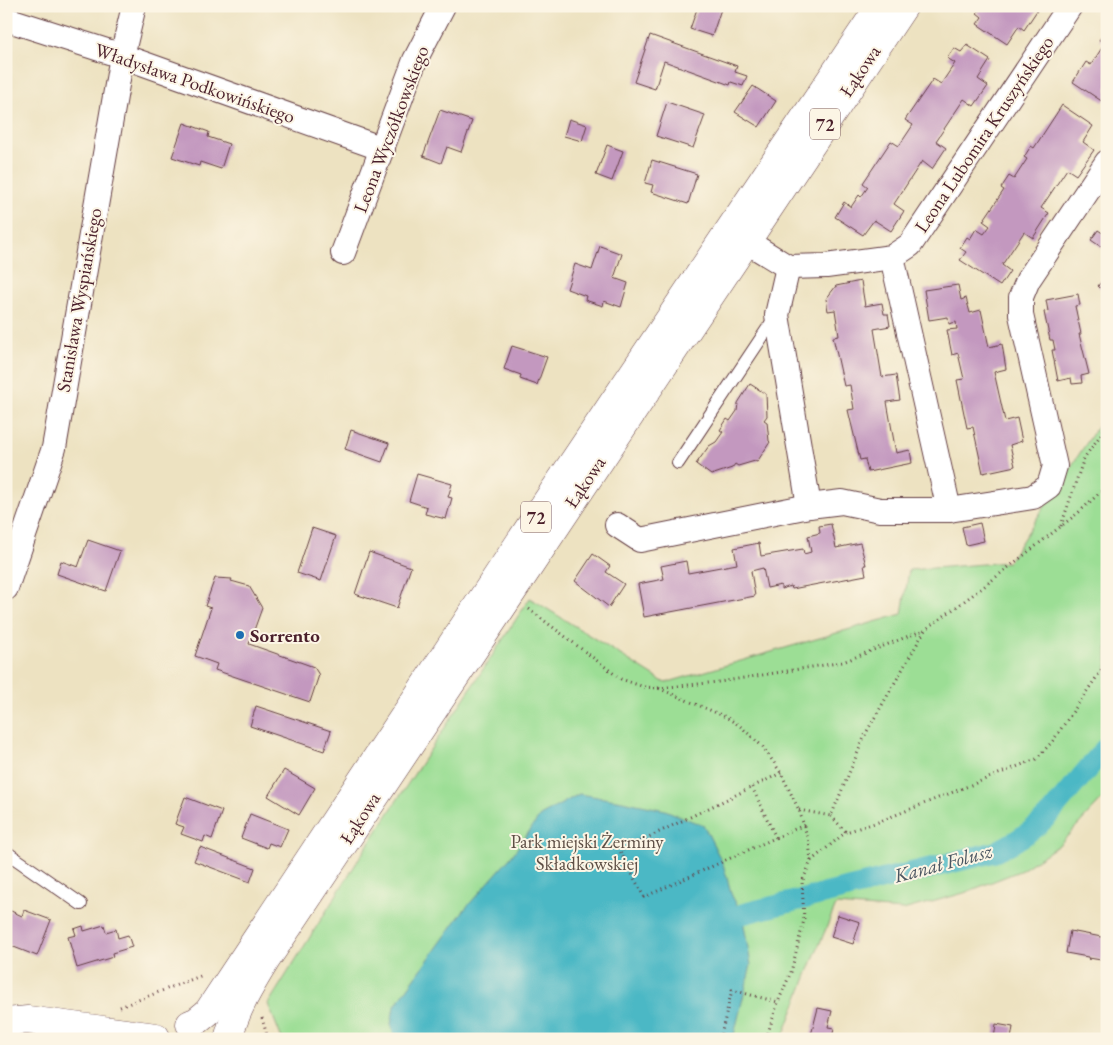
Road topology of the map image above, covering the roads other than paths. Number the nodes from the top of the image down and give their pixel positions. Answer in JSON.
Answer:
{"nodes":[{"id":1,"x":134,"y":6,"type":"edge"},
{"id":2,"x":443,"y":6,"type":"edge"},
{"id":3,"x":880,"y":6,"type":"edge"},
{"id":4,"x":904,"y":6,"type":"edge"},
{"id":5,"x":1070,"y":6,"type":"edge"},
{"id":6,"x":6,"y":19,"type":"edge"},
{"id":7,"x":122,"y":56,"type":"junction"},
{"id":8,"x":383,"y":148,"type":"junction"},
{"id":9,"x":1107,"y":162,"type":"edge"},
{"id":10,"x":737,"y":236,"type":"junction"},
{"id":11,"x":343,"y":254,"type":"dead end"},
{"id":12,"x":892,"y":257,"type":"junction"},
{"id":13,"x":788,"y":267,"type":"junction"},
{"id":14,"x":777,"y":315,"type":"junction"},
{"id":15,"x":678,"y":464,"type":"dead end"},
{"id":16,"x":809,"y":506,"type":"junction"},
{"id":17,"x":949,"y":510,"type":"junction"},
{"id":18,"x":617,"y":524,"type":"dead end"},
{"id":19,"x":6,"y":588,"type":"edge"},
{"id":20,"x":6,"y":852,"type":"edge"},
{"id":21,"x":80,"y":904,"type":"dead end"},
{"id":22,"x":6,"y":1022,"type":"edge"},
{"id":23,"x":190,"y":1024,"type":"junction"},
{"id":24,"x":6,"y":1032,"type":"edge"},
{"id":25,"x":156,"y":1038,"type":"edge"},
{"id":26,"x":28,"y":1039,"type":"edge"},
{"id":27,"x":218,"y":1039,"type":"edge"},
{"id":28,"x":228,"y":1039,"type":"edge"}],
"edges":[{"from":1,"to":7,"type":"street","name":"Stanisława Wyspiańskiego"},
{"from":2,"to":8,"type":"street","name":"Leona Wyczółkowskiego"},
{"from":3,"to":10,"type":"main road","name":"Łąkowa","number":"72"},
{"from":4,"to":10,"type":"main road","name":"Łąkowa","number":"72"},
{"from":5,"to":12,"type":"street","name":"Leona Lubomira Kruszyńskiego"},
{"from":6,"to":7,"type":"street","name":"Władysława Podkowińskiego"},
{"from":7,"to":8,"type":"street","name":"Władysława Podkowińskiego"},
{"from":7,"to":19,"type":"street","name":"Stanisława Wyspiańskiego"},
{"from":8,"to":11,"type":"street","name":"Leona Wyczółkowskiego"},
{"from":9,"to":17,"type":"street"},
{"from":10,"to":13,"type":"street"},
{"from":10,"to":23,"type":"main road","name":"Łąkowa","number":"72"},
{"from":10,"to":28,"type":"main road","name":"Łąkowa","number":"72"},
{"from":12,"to":13,"type":"street","name":"Leona Lubomira Kruszyńskiego"},
{"from":12,"to":17,"type":"street"},
{"from":13,"to":14,"type":"street"},
{"from":14,"to":15,"type":"lane"},
{"from":14,"to":16,"type":"street"},
{"from":16,"to":17,"type":"street"},
{"from":16,"to":18,"type":"street"},
{"from":20,"to":21,"type":"lane"},
{"from":22,"to":25,"type":"main road"},
{"from":23,"to":25,"type":"main road","number":"72"},
{"from":23,"to":27,"type":"main road"},
{"from":24,"to":26,"type":"main road"}]}
